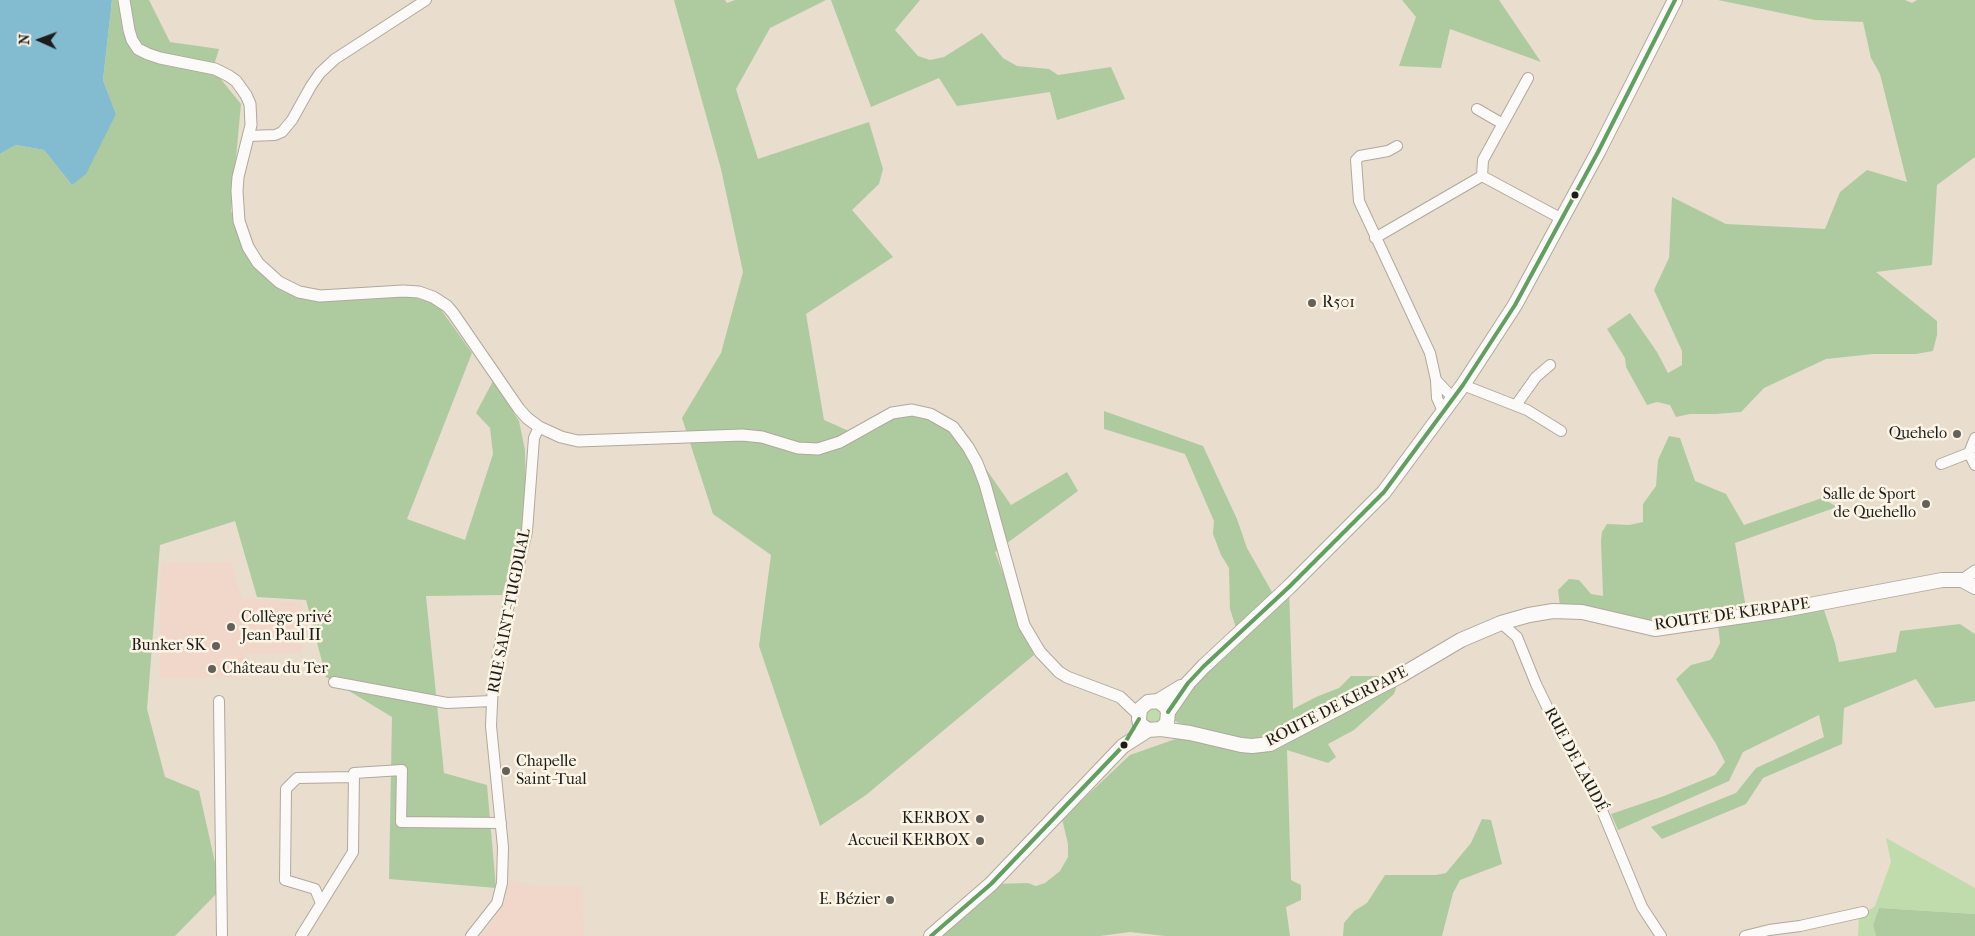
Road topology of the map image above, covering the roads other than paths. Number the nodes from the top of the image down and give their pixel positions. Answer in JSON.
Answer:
{"nodes":[{"id":1,"x":124,"y":0,"type":"edge"},
{"id":2,"x":426,"y":0,"type":"edge"},
{"id":3,"x":1675,"y":0,"type":"edge"},
{"id":4,"x":1528,"y":78,"type":"dead end"},
{"id":5,"x":1477,"y":109,"type":"dead end"},
{"id":6,"x":1503,"y":124,"type":"junction"},
{"id":7,"x":248,"y":136,"type":"junction"},
{"id":8,"x":1397,"y":146,"type":"dead end"},
{"id":9,"x":1482,"y":176,"type":"junction"},
{"id":10,"x":1562,"y":219,"type":"junction"},
{"id":11,"x":1375,"y":238,"type":"junction"},
{"id":12,"x":1550,"y":365,"type":"dead end"},
{"id":13,"x":1436,"y":380,"type":"junction"},
{"id":14,"x":1463,"y":385,"type":"junction"},
{"id":15,"x":1453,"y":398,"type":"junction"},
{"id":16,"x":1516,"y":405,"type":"junction"},
{"id":17,"x":1443,"y":411,"type":"junction"},
{"id":18,"x":539,"y":427,"type":"junction"},
{"id":19,"x":1561,"y":431,"type":"dead end"},
{"id":20,"x":1975,"y":438,"type":"edge"},
{"id":21,"x":1969,"y":453,"type":"junction"},
{"id":22,"x":1942,"y":464,"type":"dead end"},
{"id":23,"x":1975,"y":465,"type":"edge"},
{"id":24,"x":1975,"y":571,"type":"edge"},
{"id":25,"x":1962,"y":580,"type":"junction"},
{"id":26,"x":1975,"y":587,"type":"edge"},
{"id":27,"x":1520,"y":617,"type":"junction"},
{"id":28,"x":1500,"y":623,"type":"junction"},
{"id":29,"x":1516,"y":637,"type":"junction"},
{"id":30,"x":1048,"y":659,"type":"junction"},
{"id":31,"x":334,"y":682,"type":"dead end"},
{"id":32,"x":1188,"y":683,"type":"junction"},
{"id":33,"x":218,"y":701,"type":"dead end"},
{"id":34,"x":492,"y":701,"type":"junction"},
{"id":35,"x":1153,"y":702,"type":"junction"},
{"id":36,"x":1138,"y":716,"type":"junction"},
{"id":37,"x":1161,"y":722,"type":"junction"},
{"id":38,"x":1123,"y":746,"type":"junction"},
{"id":39,"x":354,"y":777,"type":"junction"},
{"id":40,"x":500,"y":823,"type":"junction"},
{"id":41,"x":321,"y":903,"type":"junction"},
{"id":42,"x":1863,"y":912,"type":"dead end"},
{"id":43,"x":222,"y":936,"type":"edge"},
{"id":44,"x":303,"y":936,"type":"edge"},
{"id":45,"x":471,"y":936,"type":"edge"},
{"id":46,"x":931,"y":936,"type":"edge"},
{"id":47,"x":1661,"y":936,"type":"edge"},
{"id":48,"x":1745,"y":936,"type":"edge"}],
"edges":[{"from":1,"to":7,"type":"street"},
{"from":2,"to":7,"type":"street"},
{"from":3,"to":10,"type":"main road"},
{"from":4,"to":6,"type":"street"},
{"from":5,"to":6,"type":"street"},
{"from":6,"to":9,"type":"street"},
{"from":7,"to":18,"type":"street"},
{"from":8,"to":11,"type":"street"},
{"from":9,"to":10,"type":"street"},
{"from":9,"to":11,"type":"street"},
{"from":10,"to":14,"type":"main road"},
{"from":11,"to":13,"type":"street"},
{"from":12,"to":16,"type":"street"},
{"from":13,"to":15,"type":"street"},
{"from":13,"to":17,"type":"street"},
{"from":14,"to":15,"type":"main road"},
{"from":14,"to":16,"type":"street"},
{"from":15,"to":17,"type":"main road"},
{"from":16,"to":19,"type":"street"},
{"from":17,"to":32,"type":"main road"},
{"from":18,"to":30,"type":"street"},
{"from":18,"to":34,"type":"street","name":"RUE SAINT-TUGDUAL"},
{"from":20,"to":21,"type":"street"},
{"from":21,"to":22,"type":"street"},
{"from":21,"to":23,"type":"street"},
{"from":24,"to":25,"type":"street"},
{"from":25,"to":26,"type":"main road"},
{"from":25,"to":27,"type":"main road","name":"ROUTE DE KERPAPE"},
{"from":27,"to":28,"type":"main road","name":"ROUTE DE KERPAPE"},
{"from":27,"to":29,"type":"street"},
{"from":28,"to":29,"type":"street","name":"RUE DE LAUDÉ"},
{"from":28,"to":37,"type":"main road","name":"ROUTE DE KERPAPE"},
{"from":29,"to":47,"type":"street","name":"RUE DE LAUDÉ"},
{"from":30,"to":35,"type":"street"},
{"from":30,"to":36,"type":"street"},
{"from":31,"to":34,"type":"street"},
{"from":32,"to":35,"type":"main road"},
{"from":32,"to":37,"type":"main road"},
{"from":33,"to":43,"type":"street"},
{"from":34,"to":40,"type":"street","name":"RUE SAINT-TUGDUAL"},
{"from":35,"to":36,"type":"main road"},
{"from":35,"to":37,"type":"main road"},
{"from":36,"to":37,"type":"main road"},
{"from":36,"to":38,"type":"main road"},
{"from":37,"to":38,"type":"main road"},
{"from":38,"to":46,"type":"main road"},
{"from":39,"to":40,"type":"street"},
{"from":39,"to":41,"type":"street"},
{"from":39,"to":41,"type":"street"},
{"from":40,"to":45,"type":"street","name":"RUE SAINT-TUGDUAL"},
{"from":41,"to":44,"type":"street"},
{"from":42,"to":48,"type":"street"}]}
